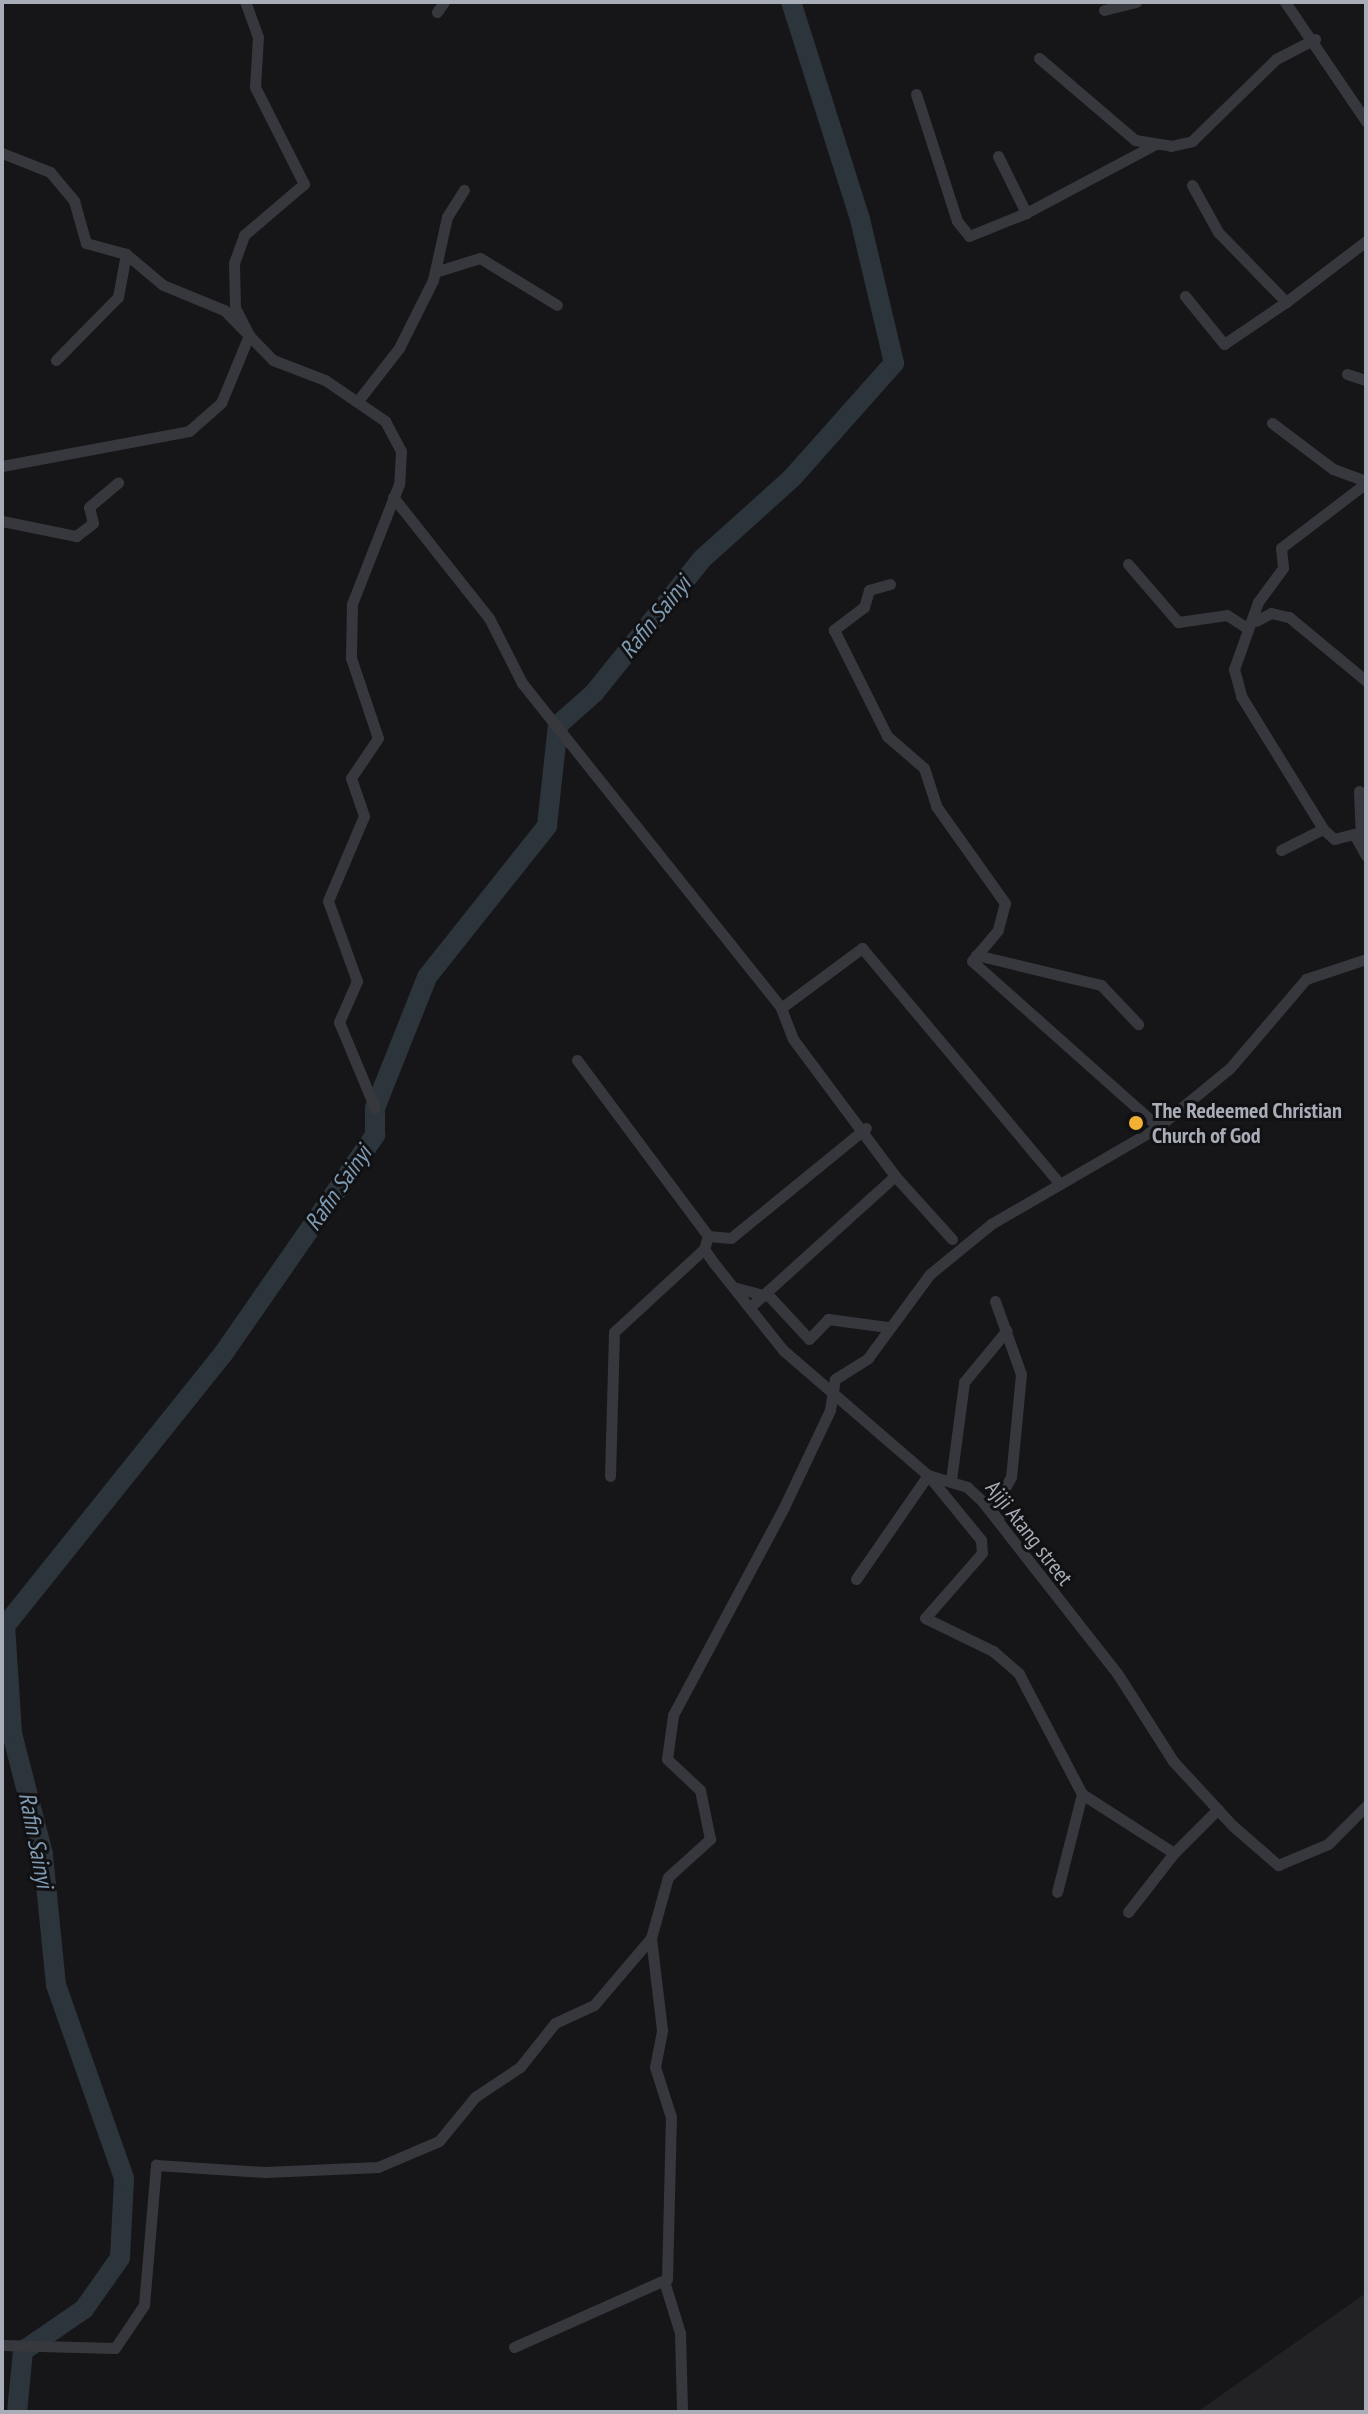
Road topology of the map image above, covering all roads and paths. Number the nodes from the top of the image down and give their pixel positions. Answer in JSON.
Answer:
{"nodes":[{"id":1,"x":245,"y":2,"type":"edge"},
{"id":2,"x":1136,"y":2,"type":"edge"},
{"id":3,"x":1285,"y":2,"type":"edge"},
{"id":4,"x":1104,"y":10,"type":"dead end"},
{"id":5,"x":1315,"y":39,"type":"junction"},
{"id":6,"x":1039,"y":58,"type":"dead end"},
{"id":7,"x":916,"y":94,"type":"dead end"},
{"id":8,"x":1366,"y":121,"type":"edge"},
{"id":9,"x":1157,"y":144,"type":"junction"},
{"id":10,"x":2,"y":153,"type":"edge"},
{"id":11,"x":998,"y":156,"type":"dead end"},
{"id":12,"x":1192,"y":185,"type":"dead end"},
{"id":13,"x":464,"y":190,"type":"dead end"},
{"id":14,"x":1026,"y":213,"type":"junction"},
{"id":15,"x":1366,"y":241,"type":"edge"},
{"id":16,"x":126,"y":254,"type":"junction"},
{"id":17,"x":435,"y":272,"type":"junction"},
{"id":18,"x":1185,"y":296,"type":"dead end"},
{"id":19,"x":1286,"y":302,"type":"junction"},
{"id":20,"x":557,"y":305,"type":"dead end"},
{"id":21,"x":249,"y":335,"type":"junction"},
{"id":22,"x":56,"y":360,"type":"dead end"},
{"id":23,"x":1347,"y":374,"type":"dead end"},
{"id":24,"x":1366,"y":380,"type":"edge"},
{"id":25,"x":357,"y":402,"type":"junction"},
{"id":26,"x":1272,"y":423,"type":"dead end"},
{"id":27,"x":2,"y":466,"type":"edge"},
{"id":28,"x":1366,"y":482,"type":"edge"},
{"id":29,"x":118,"y":483,"type":"dead end"},
{"id":30,"x":393,"y":497,"type":"junction"},
{"id":31,"x":2,"y":521,"type":"edge"},
{"id":32,"x":1128,"y":564,"type":"dead end"},
{"id":33,"x":890,"y":584,"type":"dead end"},
{"id":34,"x":1252,"y":625,"type":"junction"},
{"id":35,"x":1366,"y":681,"type":"edge"},
{"id":36,"x":1359,"y":791,"type":"dead end"},
{"id":37,"x":1323,"y":829,"type":"junction"},
{"id":38,"x":1361,"y":839,"type":"junction"},
{"id":39,"x":1281,"y":850,"type":"dead end"},
{"id":40,"x":1366,"y":856,"type":"edge"},
{"id":41,"x":976,"y":955,"type":"junction"},
{"id":42,"x":1366,"y":959,"type":"edge"},
{"id":43,"x":781,"y":1008,"type":"junction"},
{"id":44,"x":1138,"y":1024,"type":"dead end"},
{"id":45,"x":577,"y":1060,"type":"dead end"},
{"id":46,"x":375,"y":1108,"type":"dead end"},
{"id":47,"x":1158,"y":1127,"type":"junction"},
{"id":48,"x":866,"y":1128,"type":"junction"},
{"id":49,"x":895,"y":1176,"type":"junction"},
{"id":50,"x":1060,"y":1184,"type":"junction"},
{"id":51,"x":708,"y":1236,"type":"junction"},
{"id":52,"x":952,"y":1239,"type":"dead end"},
{"id":53,"x":704,"y":1249,"type":"junction"},
{"id":54,"x":737,"y":1288,"type":"junction"},
{"id":55,"x":770,"y":1297,"type":"junction"},
{"id":56,"x":995,"y":1301,"type":"dead end"},
{"id":57,"x":750,"y":1307,"type":"junction"},
{"id":58,"x":887,"y":1327,"type":"junction"},
{"id":59,"x":1007,"y":1330,"type":"junction"},
{"id":60,"x":833,"y":1394,"type":"junction"},
{"id":61,"x":928,"y":1475,"type":"junction"},
{"id":62,"x":610,"y":1476,"type":"dead end"},
{"id":63,"x":951,"y":1480,"type":"junction"},
{"id":64,"x":1004,"y":1532,"type":"junction"},
{"id":65,"x":856,"y":1579,"type":"dead end"},
{"id":66,"x":1082,"y":1794,"type":"junction"},
{"id":67,"x":1366,"y":1806,"type":"edge"},
{"id":68,"x":1218,"y":1809,"type":"junction"},
{"id":69,"x":1174,"y":1853,"type":"junction"},
{"id":70,"x":1057,"y":1892,"type":"dead end"},
{"id":71,"x":1128,"y":1912,"type":"dead end"},
{"id":72,"x":651,"y":1938,"type":"junction"},
{"id":73,"x":664,"y":2281,"type":"junction"},
{"id":74,"x":2,"y":2345,"type":"edge"},
{"id":75,"x":514,"y":2347,"type":"dead end"},
{"id":76,"x":682,"y":2412,"type":"edge"}],
"edges":[{"from":1,"to":21,"type":"street"},
{"from":2,"to":4,"type":"street"},
{"from":3,"to":5,"type":"street"},
{"from":5,"to":8,"type":"street"},
{"from":5,"to":9,"type":"street"},
{"from":6,"to":9,"type":"street"},
{"from":7,"to":14,"type":"street"},
{"from":9,"to":14,"type":"street"},
{"from":10,"to":16,"type":"street"},
{"from":11,"to":14,"type":"street"},
{"from":12,"to":19,"type":"street"},
{"from":13,"to":17,"type":"street"},
{"from":15,"to":19,"type":"street"},
{"from":16,"to":21,"type":"street"},
{"from":16,"to":22,"type":"street"},
{"from":17,"to":20,"type":"street"},
{"from":17,"to":25,"type":"street"},
{"from":18,"to":19,"type":"street"},
{"from":21,"to":25,"type":"street"},
{"from":21,"to":27,"type":"street"},
{"from":23,"to":24,"type":"street"},
{"from":25,"to":30,"type":"street"},
{"from":26,"to":28,"type":"street"},
{"from":28,"to":34,"type":"street"},
{"from":29,"to":31,"type":"street"},
{"from":30,"to":43,"type":"street"},
{"from":30,"to":46,"type":"street"},
{"from":32,"to":34,"type":"street"},
{"from":33,"to":41,"type":"street"},
{"from":34,"to":35,"type":"street"},
{"from":34,"to":37,"type":"street"},
{"from":36,"to":38,"type":"street"},
{"from":37,"to":38,"type":"street"},
{"from":37,"to":39,"type":"street"},
{"from":38,"to":40,"type":"street"},
{"from":41,"to":44,"type":"street"},
{"from":41,"to":47,"type":"street"},
{"from":42,"to":47,"type":"street"},
{"from":43,"to":48,"type":"street"},
{"from":43,"to":50,"type":"street"},
{"from":45,"to":51,"type":"street"},
{"from":47,"to":50,"type":"street"},
{"from":48,"to":49,"type":"street"},
{"from":48,"to":51,"type":"street"},
{"from":49,"to":52,"type":"street"},
{"from":49,"to":55,"type":"street"},
{"from":50,"to":58,"type":"street"},
{"from":51,"to":53,"type":"street"},
{"from":53,"to":54,"type":"street","name":"Ajiji Atang street"},
{"from":53,"to":62,"type":"street"},
{"from":54,"to":55,"type":"street"},
{"from":54,"to":57,"type":"street","name":"Ajiji Atang street"},
{"from":55,"to":57,"type":"street"},
{"from":55,"to":58,"type":"street"},
{"from":56,"to":59,"type":"street"},
{"from":57,"to":60,"type":"street","name":"Ajiji Atang street"},
{"from":58,"to":60,"type":"street"},
{"from":59,"to":63,"type":"street"},
{"from":59,"to":64,"type":"street"},
{"from":60,"to":61,"type":"street","name":"Ajiji Atang street"},
{"from":60,"to":72,"type":"street"},
{"from":61,"to":63,"type":"street","name":"Ajiji Atang street"},
{"from":61,"to":65,"type":"street"},
{"from":61,"to":66,"type":"street"},
{"from":63,"to":64,"type":"street","name":"Ajiji Atang street"},
{"from":64,"to":68,"type":"street","name":"Ajiji Atang street"},
{"from":66,"to":69,"type":"street"},
{"from":66,"to":70,"type":"street"},
{"from":67,"to":68,"type":"street","name":"Ajiji Atang street"},
{"from":68,"to":69,"type":"street"},
{"from":69,"to":71,"type":"street"},
{"from":72,"to":73,"type":"street"},
{"from":72,"to":74,"type":"street"},
{"from":73,"to":75,"type":"street"},
{"from":73,"to":76,"type":"street"}]}
